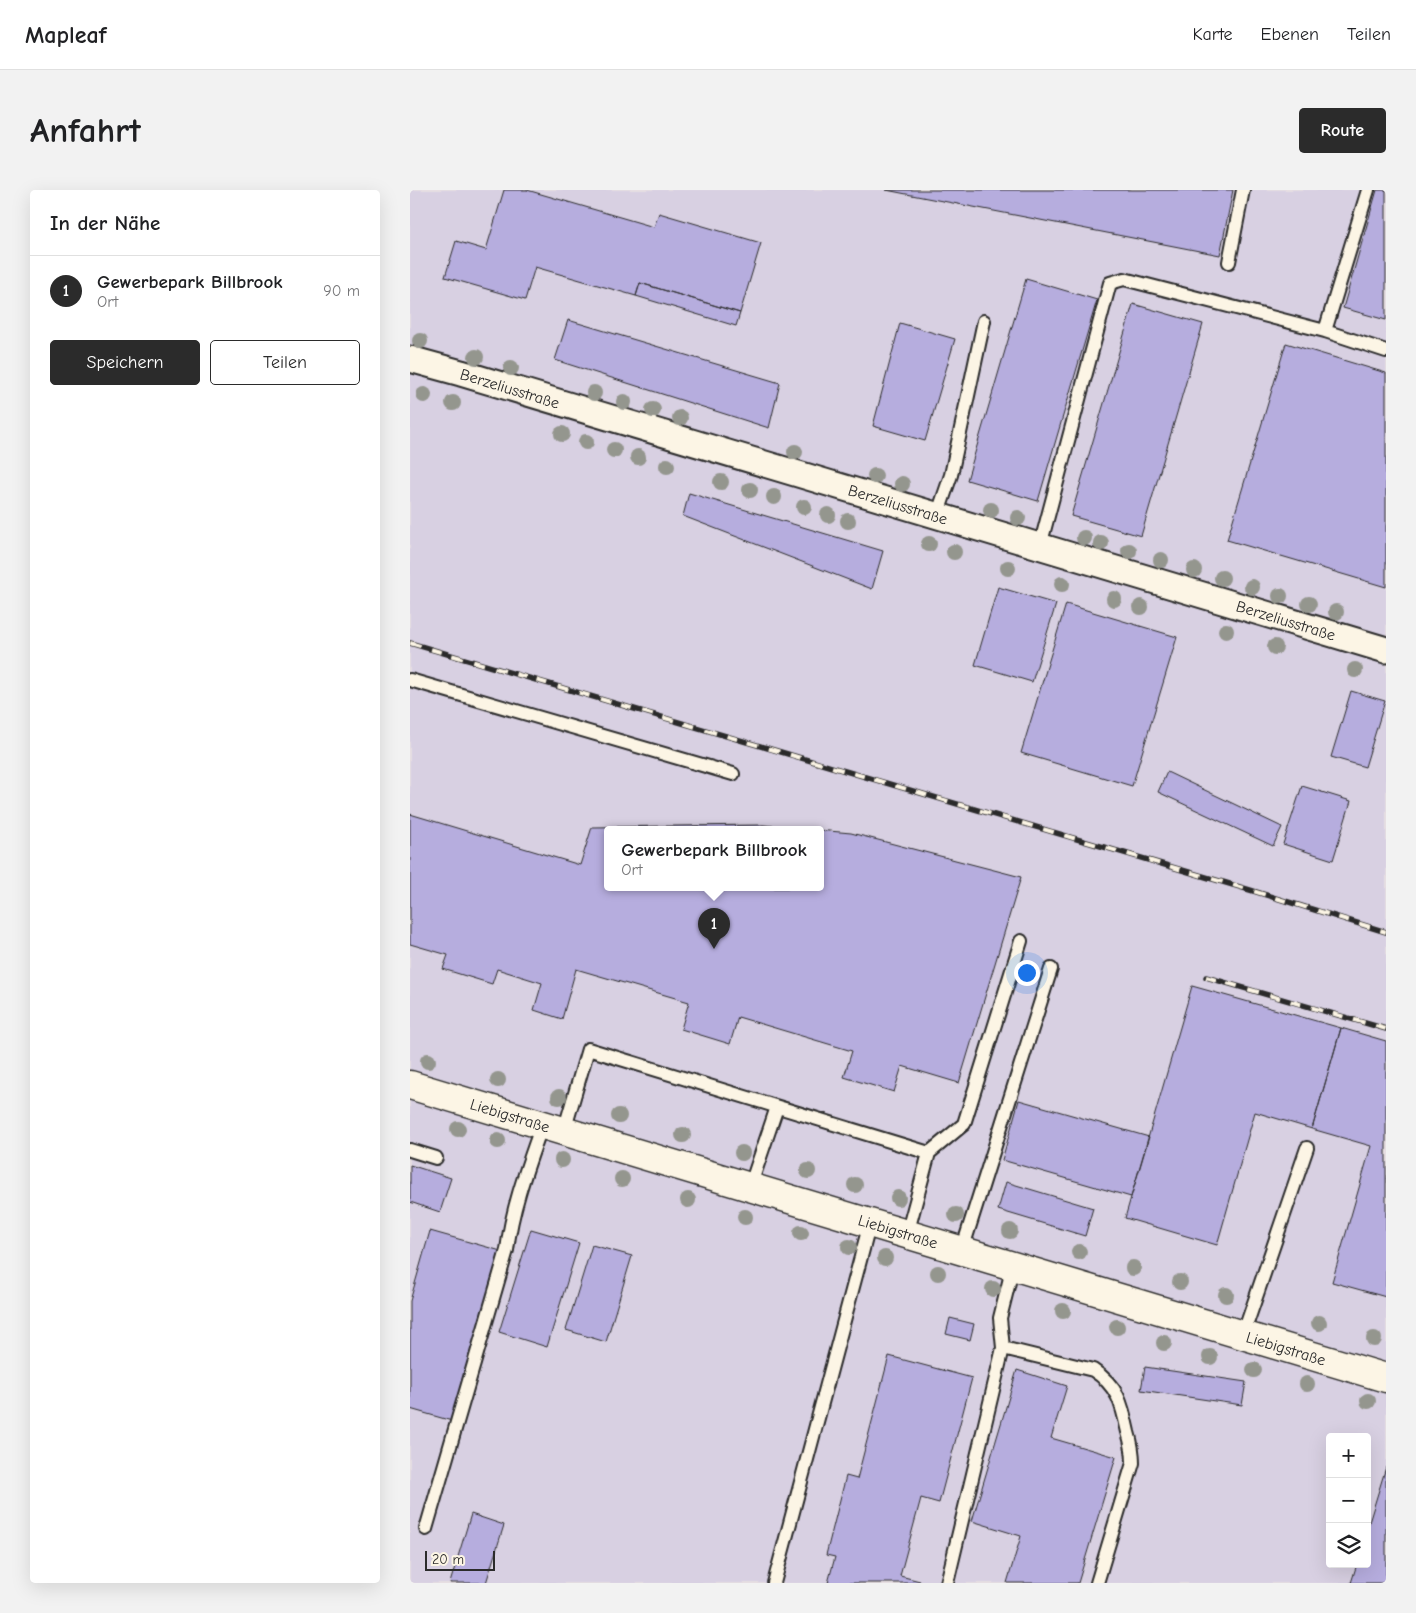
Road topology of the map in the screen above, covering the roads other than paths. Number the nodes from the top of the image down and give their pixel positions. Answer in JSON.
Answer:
{"nodes":[{"id":1,"x":1244,"y":190,"type":"edge"},
{"id":2,"x":1368,"y":190,"type":"edge"},
{"id":3,"x":1229,"y":262,"type":"dead end"},
{"id":4,"x":984,"y":321,"type":"dead end"},
{"id":5,"x":1325,"y":331,"type":"junction"},
{"id":6,"x":1386,"y":350,"type":"edge"},
{"id":7,"x":410,"y":359,"type":"edge"},
{"id":8,"x":937,"y":516,"type":"junction"},
{"id":9,"x":1040,"y":546,"type":"junction"},
{"id":10,"x":1386,"y":650,"type":"edge"},
{"id":11,"x":410,"y":680,"type":"edge"},
{"id":12,"x":734,"y":774,"type":"dead end"},
{"id":13,"x":1021,"y":941,"type":"dead end"},
{"id":14,"x":1051,"y":970,"type":"dead end"},
{"id":15,"x":410,"y":1085,"type":"edge"},
{"id":16,"x":777,"y":1107,"type":"junction"},
{"id":17,"x":553,"y":1128,"type":"junction"},
{"id":18,"x":1307,"y":1148,"type":"dead end"},
{"id":19,"x":410,"y":1150,"type":"edge"},
{"id":20,"x":929,"y":1153,"type":"junction"},
{"id":21,"x":436,"y":1158,"type":"dead end"},
{"id":22,"x":750,"y":1187,"type":"junction"},
{"id":23,"x":870,"y":1223,"type":"junction"},
{"id":24,"x":907,"y":1234,"type":"junction"},
{"id":25,"x":962,"y":1250,"type":"junction"},
{"id":26,"x":1013,"y":1266,"type":"junction"},
{"id":27,"x":1243,"y":1335,"type":"junction"},
{"id":28,"x":1003,"y":1348,"type":"junction"},
{"id":29,"x":1386,"y":1378,"type":"edge"},
{"id":30,"x":426,"y":1529,"type":"dead end"},
{"id":31,"x":774,"y":1583,"type":"edge"},
{"id":32,"x":947,"y":1583,"type":"edge"},
{"id":33,"x":1097,"y":1583,"type":"edge"}],
"edges":[{"from":1,"to":3,"type":"lane"},
{"from":2,"to":5,"type":"lane"},
{"from":4,"to":8,"type":"lane"},
{"from":5,"to":6,"type":"lane"},
{"from":5,"to":9,"type":"lane"},
{"from":7,"to":8,"type":"street","name":"Berzeliusstraße"},
{"from":8,"to":9,"type":"street","name":"Berzeliusstraße"},
{"from":9,"to":10,"type":"street","name":"Berzeliusstraße"},
{"from":11,"to":12,"type":"lane"},
{"from":13,"to":20,"type":"lane"},
{"from":14,"to":25,"type":"lane"},
{"from":15,"to":17,"type":"main road","name":"Liebigstraße"},
{"from":16,"to":17,"type":"lane"},
{"from":16,"to":20,"type":"lane"},
{"from":16,"to":22,"type":"lane"},
{"from":17,"to":22,"type":"main road","name":"Liebigstraße"},
{"from":17,"to":30,"type":"lane"},
{"from":18,"to":27,"type":"lane"},
{"from":19,"to":21,"type":"lane"},
{"from":20,"to":24,"type":"lane"},
{"from":22,"to":23,"type":"main road","name":"Liebigstraße"},
{"from":23,"to":24,"type":"main road","name":"Liebigstraße"},
{"from":23,"to":31,"type":"lane"},
{"from":24,"to":25,"type":"main road","name":"Liebigstraße"},
{"from":25,"to":26,"type":"main road","name":"Liebigstraße"},
{"from":26,"to":27,"type":"main road","name":"Liebigstraße"},
{"from":26,"to":28,"type":"lane"},
{"from":27,"to":29,"type":"main road","name":"Liebigstraße"},
{"from":28,"to":32,"type":"lane"},
{"from":28,"to":33,"type":"lane"}]}
